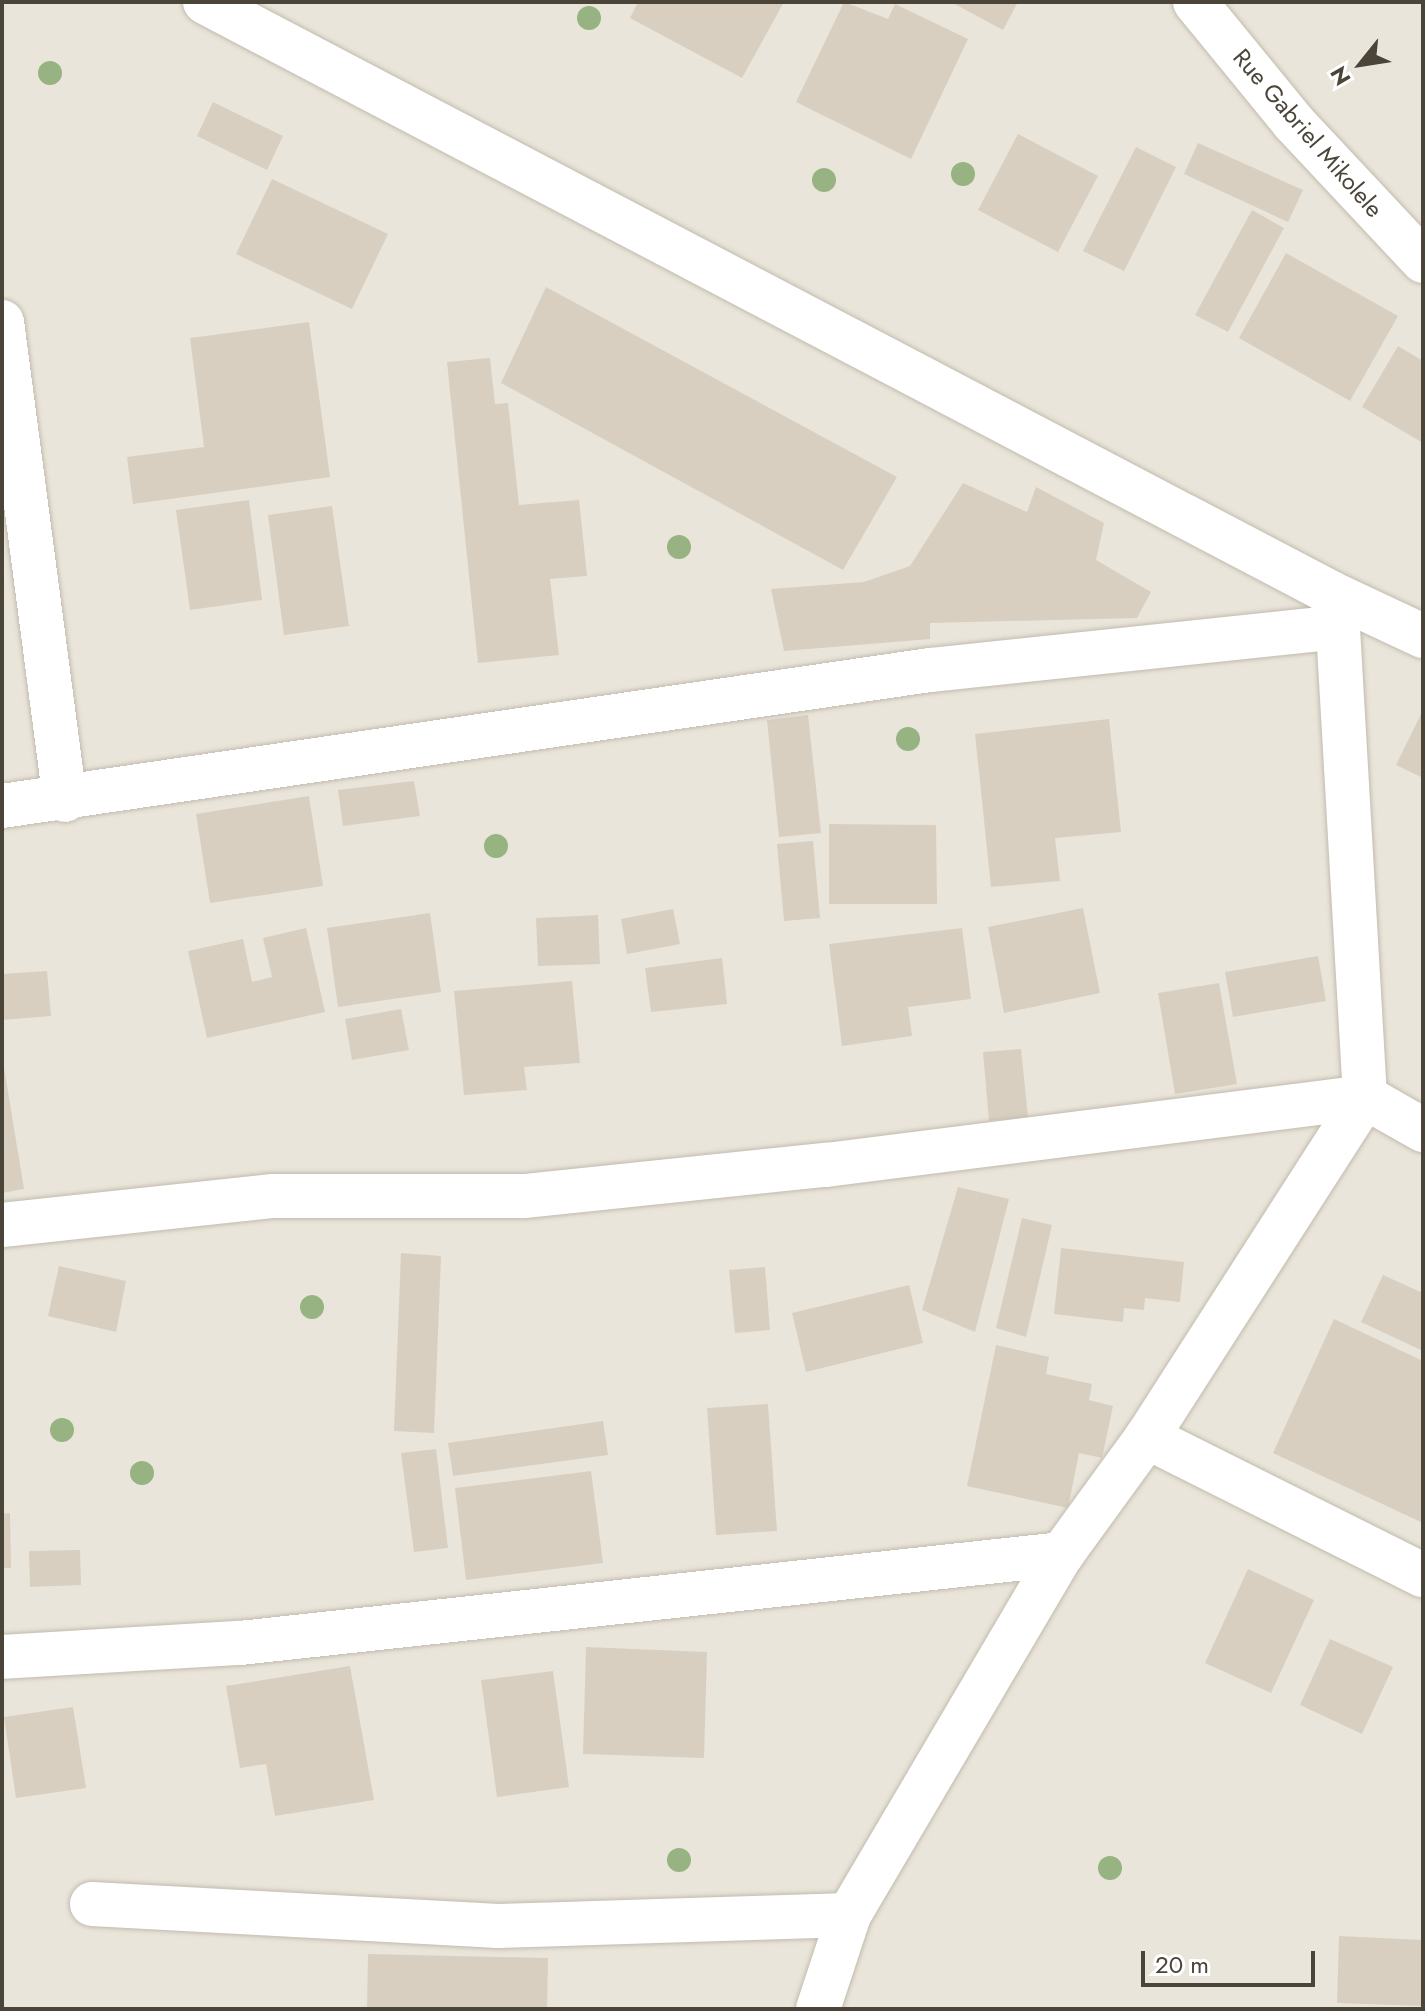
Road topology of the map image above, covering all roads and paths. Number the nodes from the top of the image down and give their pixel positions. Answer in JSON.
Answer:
{"nodes":[{"id":1,"x":205,"y":2,"type":"edge"},
{"id":2,"x":1195,"y":2,"type":"edge"},
{"id":3,"x":1423,"y":261,"type":"edge"},
{"id":4,"x":2,"y":322,"type":"edge"},
{"id":5,"x":1335,"y":610,"type":"junction"},
{"id":6,"x":1423,"y":636,"type":"edge"},
{"id":7,"x":65,"y":800,"type":"junction"},
{"id":8,"x":2,"y":806,"type":"edge"},
{"id":9,"x":1365,"y":1097,"type":"junction"},
{"id":10,"x":1423,"y":1130,"type":"edge"},
{"id":11,"x":2,"y":1225,"type":"edge"},
{"id":12,"x":1147,"y":1437,"type":"junction"},
{"id":13,"x":1062,"y":1554,"type":"junction"},
{"id":14,"x":1423,"y":1575,"type":"edge"},
{"id":15,"x":2,"y":1657,"type":"edge"},
{"id":16,"x":92,"y":1904,"type":"dead end"},
{"id":17,"x":849,"y":1915,"type":"junction"},
{"id":18,"x":818,"y":2009,"type":"edge"}],
"edges":[{"from":1,"to":5,"type":"street"},
{"from":2,"to":3,"type":"street","name":"Rue Gabriel Mikolele"},
{"from":4,"to":7,"type":"street"},
{"from":5,"to":6,"type":"street"},
{"from":5,"to":7,"type":"street"},
{"from":5,"to":9,"type":"street"},
{"from":7,"to":8,"type":"street"},
{"from":9,"to":10,"type":"street"},
{"from":9,"to":11,"type":"street"},
{"from":9,"to":12,"type":"street"},
{"from":12,"to":13,"type":"street"},
{"from":12,"to":14,"type":"street"},
{"from":13,"to":15,"type":"street"},
{"from":13,"to":17,"type":"street"},
{"from":16,"to":17,"type":"street"},
{"from":17,"to":18,"type":"street"}]}
